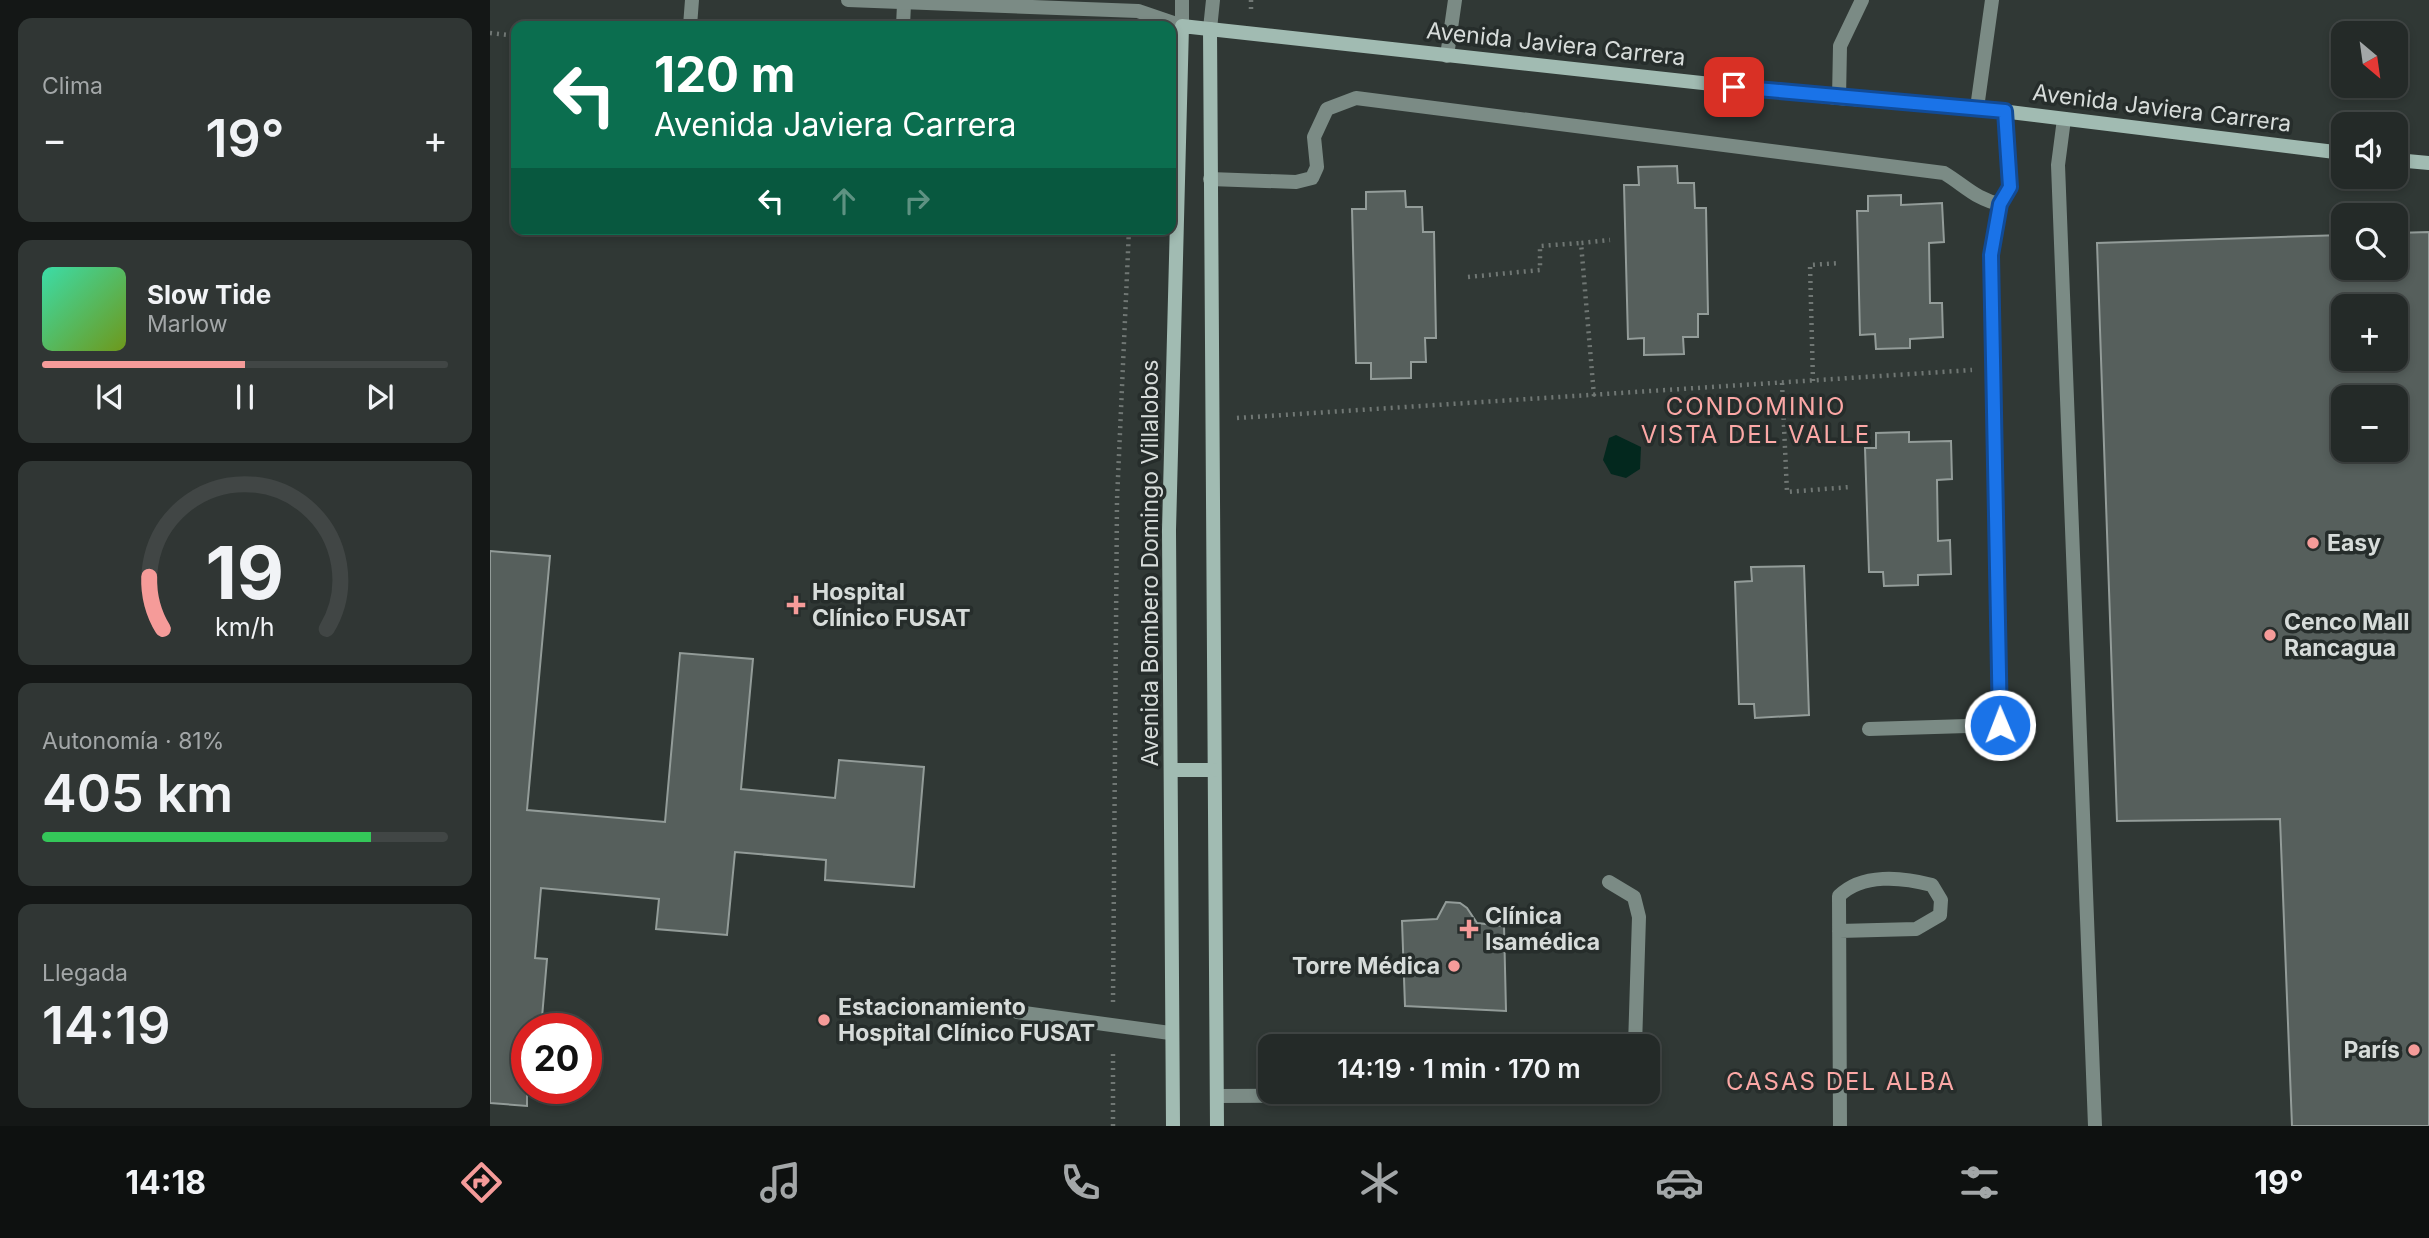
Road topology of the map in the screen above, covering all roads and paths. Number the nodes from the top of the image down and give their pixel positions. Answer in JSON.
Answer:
{"nodes":[{"id":1,"x":692,"y":0,"type":"edge"},
{"id":2,"x":848,"y":0,"type":"edge"},
{"id":3,"x":1182,"y":0,"type":"edge"},
{"id":4,"x":1213,"y":0,"type":"edge"},
{"id":5,"x":1455,"y":0,"type":"edge"},
{"id":6,"x":1862,"y":0,"type":"edge"},
{"id":7,"x":1992,"y":0,"type":"edge"},
{"id":8,"x":904,"y":4,"type":"junction"},
{"id":9,"x":690,"y":21,"type":"edge"},
{"id":10,"x":903,"y":21,"type":"edge"},
{"id":11,"x":1167,"y":21,"type":"edge"},
{"id":12,"x":1176,"y":24,"type":"edge"},
{"id":13,"x":1182,"y":26,"type":"junction"},
{"id":14,"x":1210,"y":29,"type":"junction"},
{"id":15,"x":490,"y":33,"type":"edge"},
{"id":16,"x":511,"y":35,"type":"edge"},
{"id":17,"x":1447,"y":56,"type":"junction"},
{"id":18,"x":1839,"y":98,"type":"junction"},
{"id":19,"x":1977,"y":108,"type":"junction"},
{"id":20,"x":2005,"y":111,"type":"junction"},
{"id":21,"x":2064,"y":119,"type":"junction"},
{"id":22,"x":2331,"y":152,"type":"edge"},
{"id":23,"x":2408,"y":161,"type":"edge"},
{"id":24,"x":2429,"y":163,"type":"edge"},
{"id":25,"x":1210,"y":179,"type":"junction"},
{"id":26,"x":2000,"y":204,"type":"junction"},
{"id":27,"x":1129,"y":235,"type":"edge"},
{"id":28,"x":1610,"y":240,"type":"dead end"},
{"id":29,"x":1581,"y":243,"type":"junction"},
{"id":30,"x":1840,"y":263,"type":"dead end"},
{"id":31,"x":1468,"y":277,"type":"dead end"},
{"id":32,"x":1992,"y":369,"type":"junction"},
{"id":33,"x":1813,"y":381,"type":"junction"},
{"id":34,"x":1782,"y":383,"type":"junction"},
{"id":35,"x":1594,"y":396,"type":"junction"},
{"id":36,"x":1211,"y":420,"type":"junction"},
{"id":37,"x":1850,"y":487,"type":"dead end"},
{"id":38,"x":1869,"y":729,"type":"dead end"},
{"id":39,"x":1171,"y":770,"type":"junction"},
{"id":40,"x":1213,"y":770,"type":"junction"},
{"id":41,"x":1609,"y":882,"type":"dead end"},
{"id":42,"x":1839,"y":931,"type":"junction"},
{"id":43,"x":1017,"y":1012,"type":"dead end"},
{"id":44,"x":1113,"y":1025,"type":"junction"},
{"id":45,"x":1170,"y":1033,"type":"junction"},
{"id":46,"x":1634,"y":1034,"type":"edge"},
{"id":47,"x":1217,"y":1096,"type":"junction"},
{"id":48,"x":1258,"y":1096,"type":"edge"},
{"id":49,"x":1113,"y":1126,"type":"edge"},
{"id":50,"x":1173,"y":1126,"type":"edge"},
{"id":51,"x":1217,"y":1126,"type":"edge"},
{"id":52,"x":1840,"y":1126,"type":"edge"},
{"id":53,"x":2095,"y":1126,"type":"edge"}],
"edges":[{"from":1,"to":9,"type":"street"},
{"from":2,"to":8,"type":"street"},
{"from":3,"to":13,"type":"street","name":"Avenida Bombero Domingo Villalobos"},
{"from":4,"to":14,"type":"street"},
{"from":5,"to":17,"type":"street"},
{"from":6,"to":18,"type":"street"},
{"from":7,"to":19,"type":"street"},
{"from":8,"to":10,"type":"street"},
{"from":8,"to":11,"type":"street"},
{"from":12,"to":13,"type":"street"},
{"from":13,"to":14,"type":"main road","name":"Avenida Javiera Carrera"},
{"from":13,"to":39,"type":"main road","name":"Avenida Bombero Domingo Villalobos"},
{"from":14,"to":17,"type":"main road","name":"Avenida Javiera Carrera"},
{"from":14,"to":25,"type":"main road"},
{"from":15,"to":16,"type":"path"},
{"from":17,"to":18,"type":"main road","name":"Avenida Javiera Carrera"},
{"from":18,"to":19,"type":"main road","name":"Avenida Javiera Carrera"},
{"from":19,"to":20,"type":"main road","name":"Avenida Javiera Carrera"},
{"from":20,"to":21,"type":"main road","name":"Avenida Javiera Carrera"},
{"from":20,"to":26,"type":"street"},
{"from":21,"to":22,"type":"main road","name":"Avenida Javiera Carrera"},
{"from":21,"to":53,"type":"street"},
{"from":23,"to":24,"type":"main road"},
{"from":25,"to":26,"type":"street"},
{"from":25,"to":36,"type":"main road"},
{"from":26,"to":32,"type":"street"},
{"from":27,"to":44,"type":"path"},
{"from":28,"to":29,"type":"path"},
{"from":29,"to":31,"type":"path"},
{"from":29,"to":35,"type":"path"},
{"from":30,"to":33,"type":"path"},
{"from":32,"to":33,"type":"path"},
{"from":32,"to":38,"type":"street"},
{"from":33,"to":34,"type":"path"},
{"from":34,"to":35,"type":"path"},
{"from":34,"to":37,"type":"path"},
{"from":35,"to":36,"type":"path"},
{"from":36,"to":40,"type":"main road"},
{"from":39,"to":40,"type":"main road"},
{"from":39,"to":45,"type":"main road","name":"Avenida Bombero Domingo Villalobos"},
{"from":40,"to":47,"type":"main road"},
{"from":41,"to":46,"type":"street"},
{"from":42,"to":42,"type":"street"},
{"from":42,"to":52,"type":"street"},
{"from":43,"to":44,"type":"street"},
{"from":44,"to":45,"type":"street"},
{"from":44,"to":49,"type":"path"},
{"from":45,"to":50,"type":"main road","name":"Avenida Bombero Domingo Villalobos"},
{"from":47,"to":48,"type":"street"},
{"from":47,"to":51,"type":"main road"}]}
